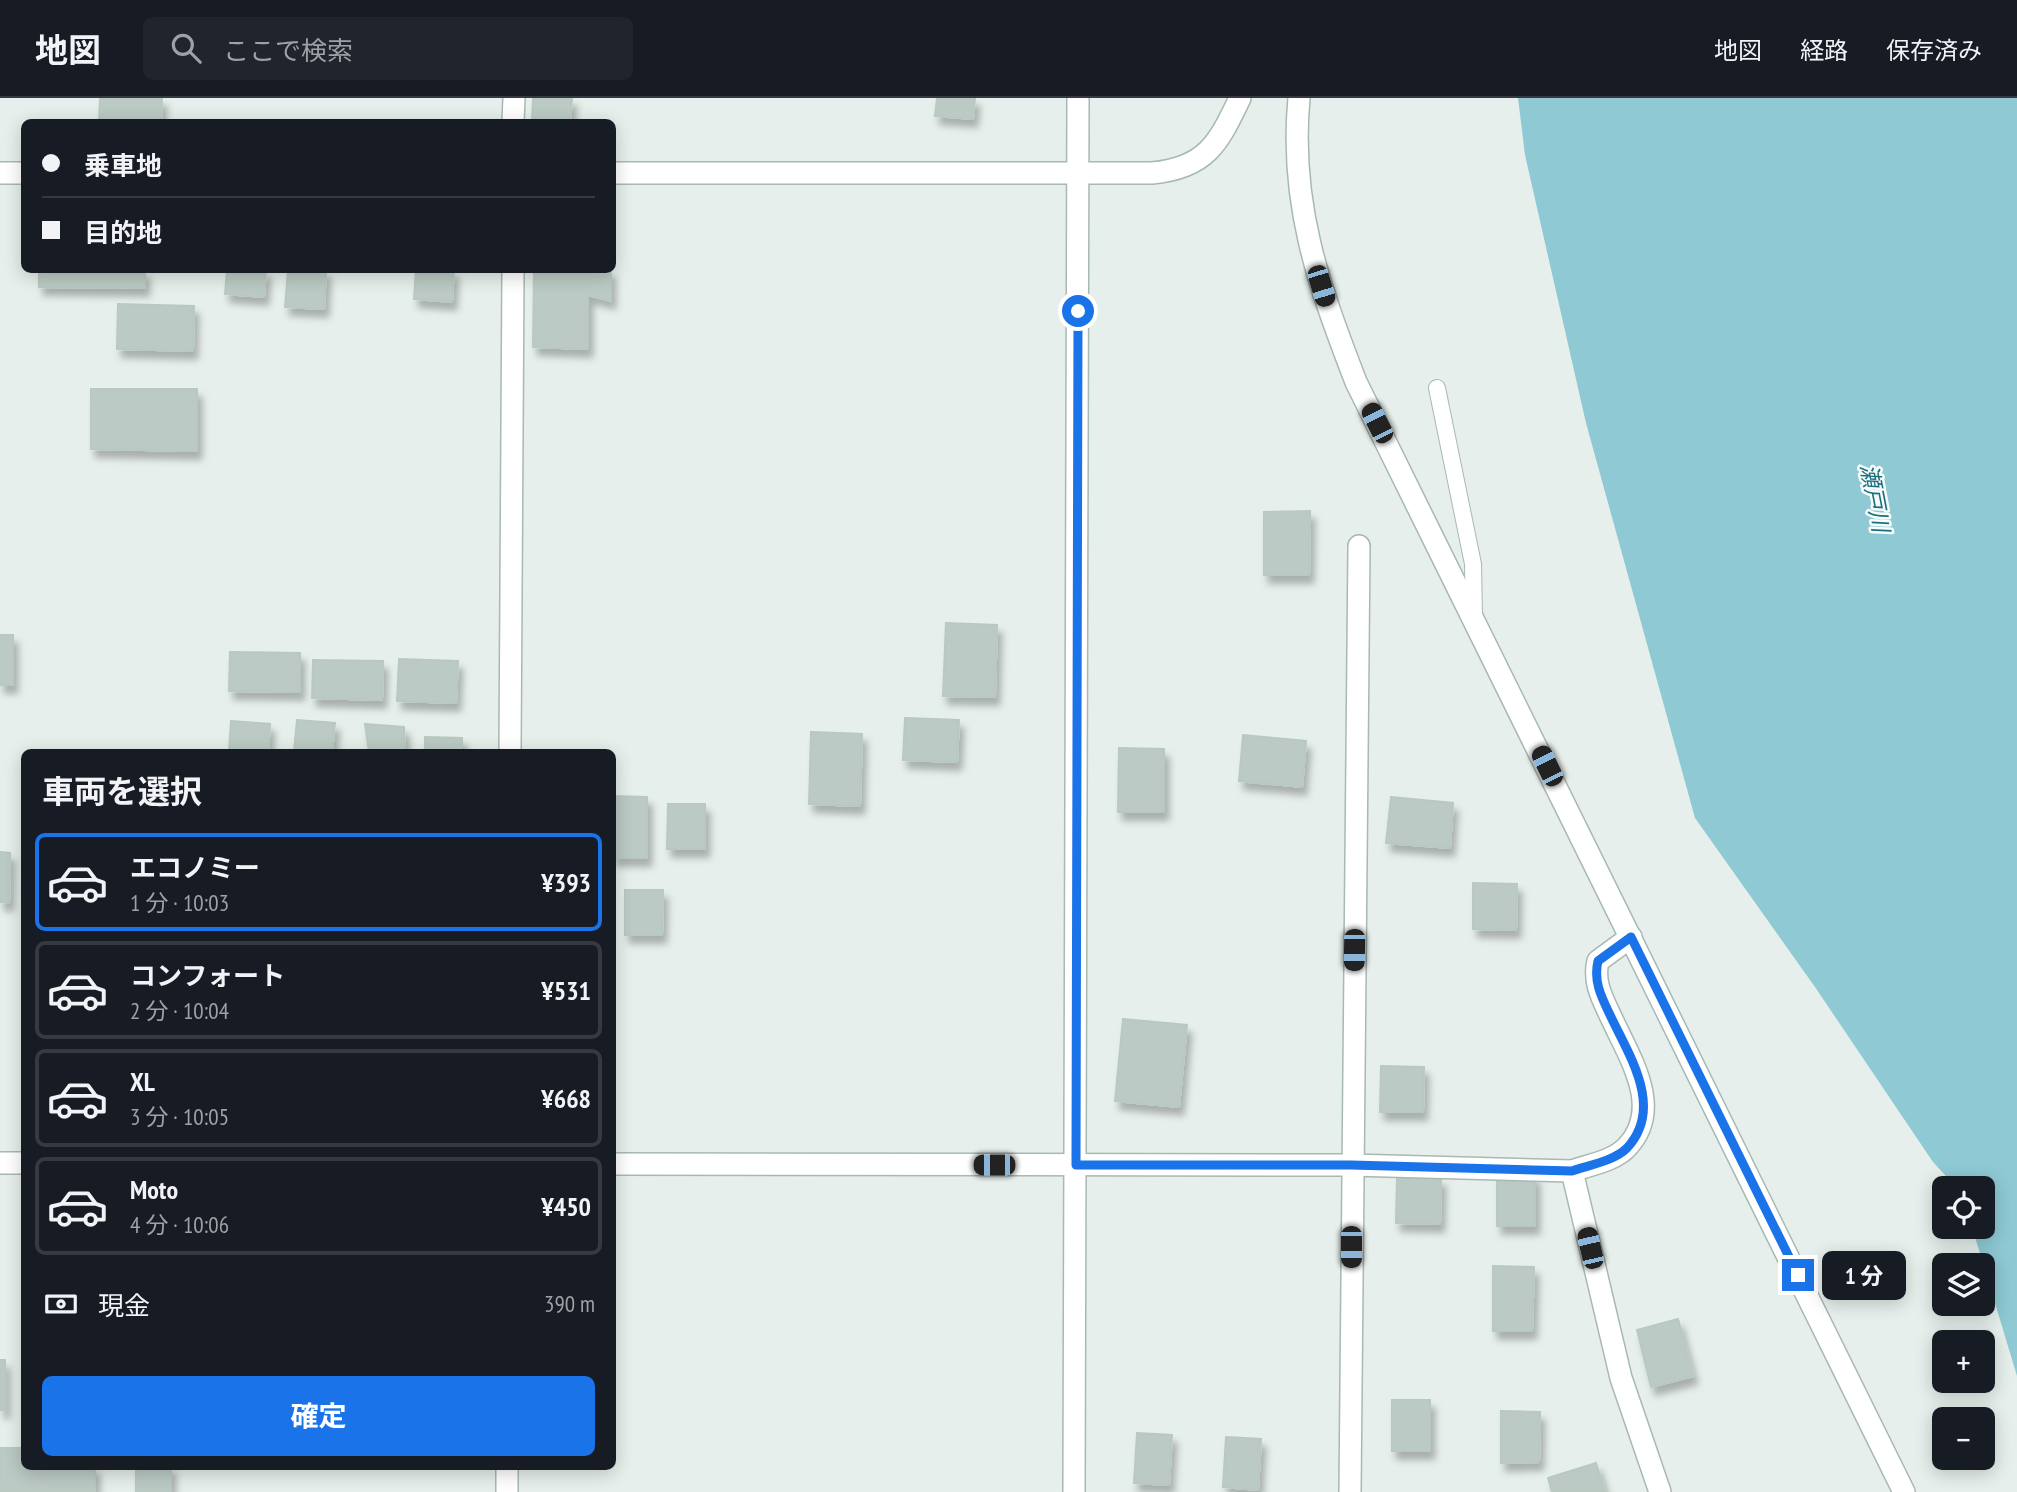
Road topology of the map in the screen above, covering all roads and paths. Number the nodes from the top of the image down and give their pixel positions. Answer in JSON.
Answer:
{"nodes":[{"id":1,"x":514,"y":98,"type":"edge"},
{"id":2,"x":1078,"y":98,"type":"edge"},
{"id":3,"x":1240,"y":98,"type":"edge"},
{"id":4,"x":1299,"y":98,"type":"edge"},
{"id":5,"x":513,"y":119,"type":"edge"},
{"id":6,"x":0,"y":173,"type":"edge"},
{"id":7,"x":21,"y":173,"type":"edge"},
{"id":8,"x":616,"y":173,"type":"edge"},
{"id":9,"x":1078,"y":173,"type":"junction"},
{"id":10,"x":513,"y":273,"type":"edge"},
{"id":11,"x":1437,"y":388,"type":"dead end"},
{"id":12,"x":1359,"y":545,"type":"dead end"},
{"id":13,"x":1474,"y":619,"type":"junction"},
{"id":14,"x":510,"y":749,"type":"edge"},
{"id":15,"x":1631,"y":937,"type":"junction"},
{"id":16,"x":0,"y":1163,"type":"edge"},
{"id":17,"x":21,"y":1163,"type":"edge"},
{"id":18,"x":616,"y":1164,"type":"edge"},
{"id":19,"x":1076,"y":1165,"type":"junction"},
{"id":20,"x":1351,"y":1165,"type":"junction"},
{"id":21,"x":1572,"y":1171,"type":"junction"},
{"id":22,"x":507,"y":1470,"type":"edge"},
{"id":23,"x":507,"y":1492,"type":"edge"},
{"id":24,"x":1074,"y":1492,"type":"edge"},
{"id":25,"x":1350,"y":1492,"type":"edge"},
{"id":26,"x":1660,"y":1492,"type":"edge"},
{"id":27,"x":1905,"y":1492,"type":"edge"}],
"edges":[{"from":1,"to":5,"type":"street"},
{"from":2,"to":9,"type":"street"},
{"from":3,"to":9,"type":"street"},
{"from":4,"to":13,"type":"street"},
{"from":6,"to":7,"type":"street"},
{"from":8,"to":9,"type":"street"},
{"from":9,"to":19,"type":"street"},
{"from":10,"to":14,"type":"street"},
{"from":11,"to":13,"type":"lane"},
{"from":12,"to":20,"type":"street"},
{"from":13,"to":15,"type":"street"},
{"from":15,"to":21,"type":"street"},
{"from":15,"to":27,"type":"street"},
{"from":16,"to":17,"type":"street"},
{"from":18,"to":19,"type":"street"},
{"from":19,"to":20,"type":"street"},
{"from":19,"to":24,"type":"street"},
{"from":20,"to":21,"type":"street"},
{"from":20,"to":25,"type":"street"},
{"from":21,"to":26,"type":"street"},
{"from":22,"to":23,"type":"street"}]}
